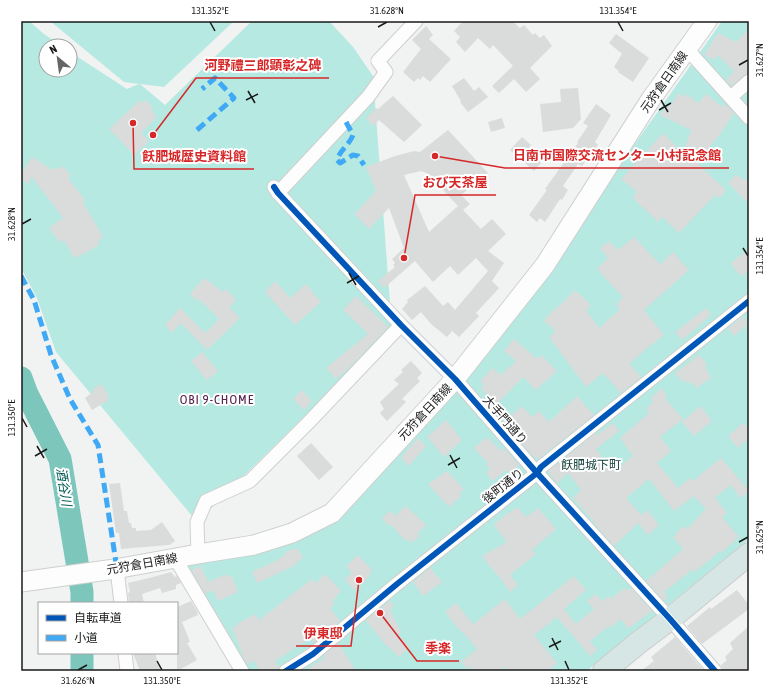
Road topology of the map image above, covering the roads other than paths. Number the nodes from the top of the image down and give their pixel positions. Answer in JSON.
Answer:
{"nodes":[{"id":1,"x":416,"y":21,"type":"edge"},
{"id":2,"x":707,"y":21,"type":"edge"},
{"id":3,"x":687,"y":49,"type":"junction"},
{"id":4,"x":749,"y":81,"type":"edge"},
{"id":5,"x":731,"y":97,"type":"junction"},
{"id":6,"x":749,"y":118,"type":"edge"},
{"id":7,"x":749,"y":301,"type":"edge"},
{"id":8,"x":401,"y":325,"type":"junction"},
{"id":9,"x":455,"y":379,"type":"junction"},
{"id":10,"x":536,"y":474,"type":"junction"},
{"id":11,"x":198,"y":554,"type":"junction"},
{"id":12,"x":749,"y":554,"type":"edge"},
{"id":13,"x":175,"y":558,"type":"junction"},
{"id":14,"x":116,"y":569,"type":"junction"},
{"id":15,"x":21,"y":582,"type":"edge"},
{"id":16,"x":121,"y":602,"type":"edge"},
{"id":17,"x":670,"y":619,"type":"junction"},
{"id":18,"x":125,"y":654,"type":"edge"},
{"id":19,"x":127,"y":671,"type":"edge"},
{"id":20,"x":242,"y":671,"type":"edge"},
{"id":21,"x":286,"y":671,"type":"edge"},
{"id":22,"x":604,"y":671,"type":"edge"},
{"id":23,"x":715,"y":671,"type":"edge"}],
"edges":[{"from":1,"to":8,"type":"street","name":"大手門通り"},
{"from":2,"to":3,"type":"main road","name":"元狩倉日南線"},
{"from":3,"to":5,"type":"street"},
{"from":3,"to":9,"type":"main road","name":"元狩倉日南線"},
{"from":4,"to":5,"type":"street"},
{"from":5,"to":6,"type":"street"},
{"from":7,"to":10,"type":"street","name":"後町通り"},
{"from":8,"to":9,"type":"street","name":"大手門通り"},
{"from":8,"to":11,"type":"street"},
{"from":9,"to":10,"type":"street","name":"大手門通り"},
{"from":9,"to":11,"type":"main road","name":"元狩倉日南線"},
{"from":10,"to":17,"type":"street","name":"大手門通り"},
{"from":10,"to":21,"type":"street","name":"後町通り"},
{"from":11,"to":13,"type":"main road","name":"元狩倉日南線"},
{"from":12,"to":17,"type":"highway"},
{"from":13,"to":14,"type":"main road","name":"元狩倉日南線"},
{"from":13,"to":20,"type":"street"},
{"from":14,"to":15,"type":"main road","name":"元狩倉日南線"},
{"from":14,"to":16,"type":"street"},
{"from":17,"to":22,"type":"highway"},
{"from":17,"to":23,"type":"street","name":"大手門通り"},
{"from":18,"to":19,"type":"street"}]}
